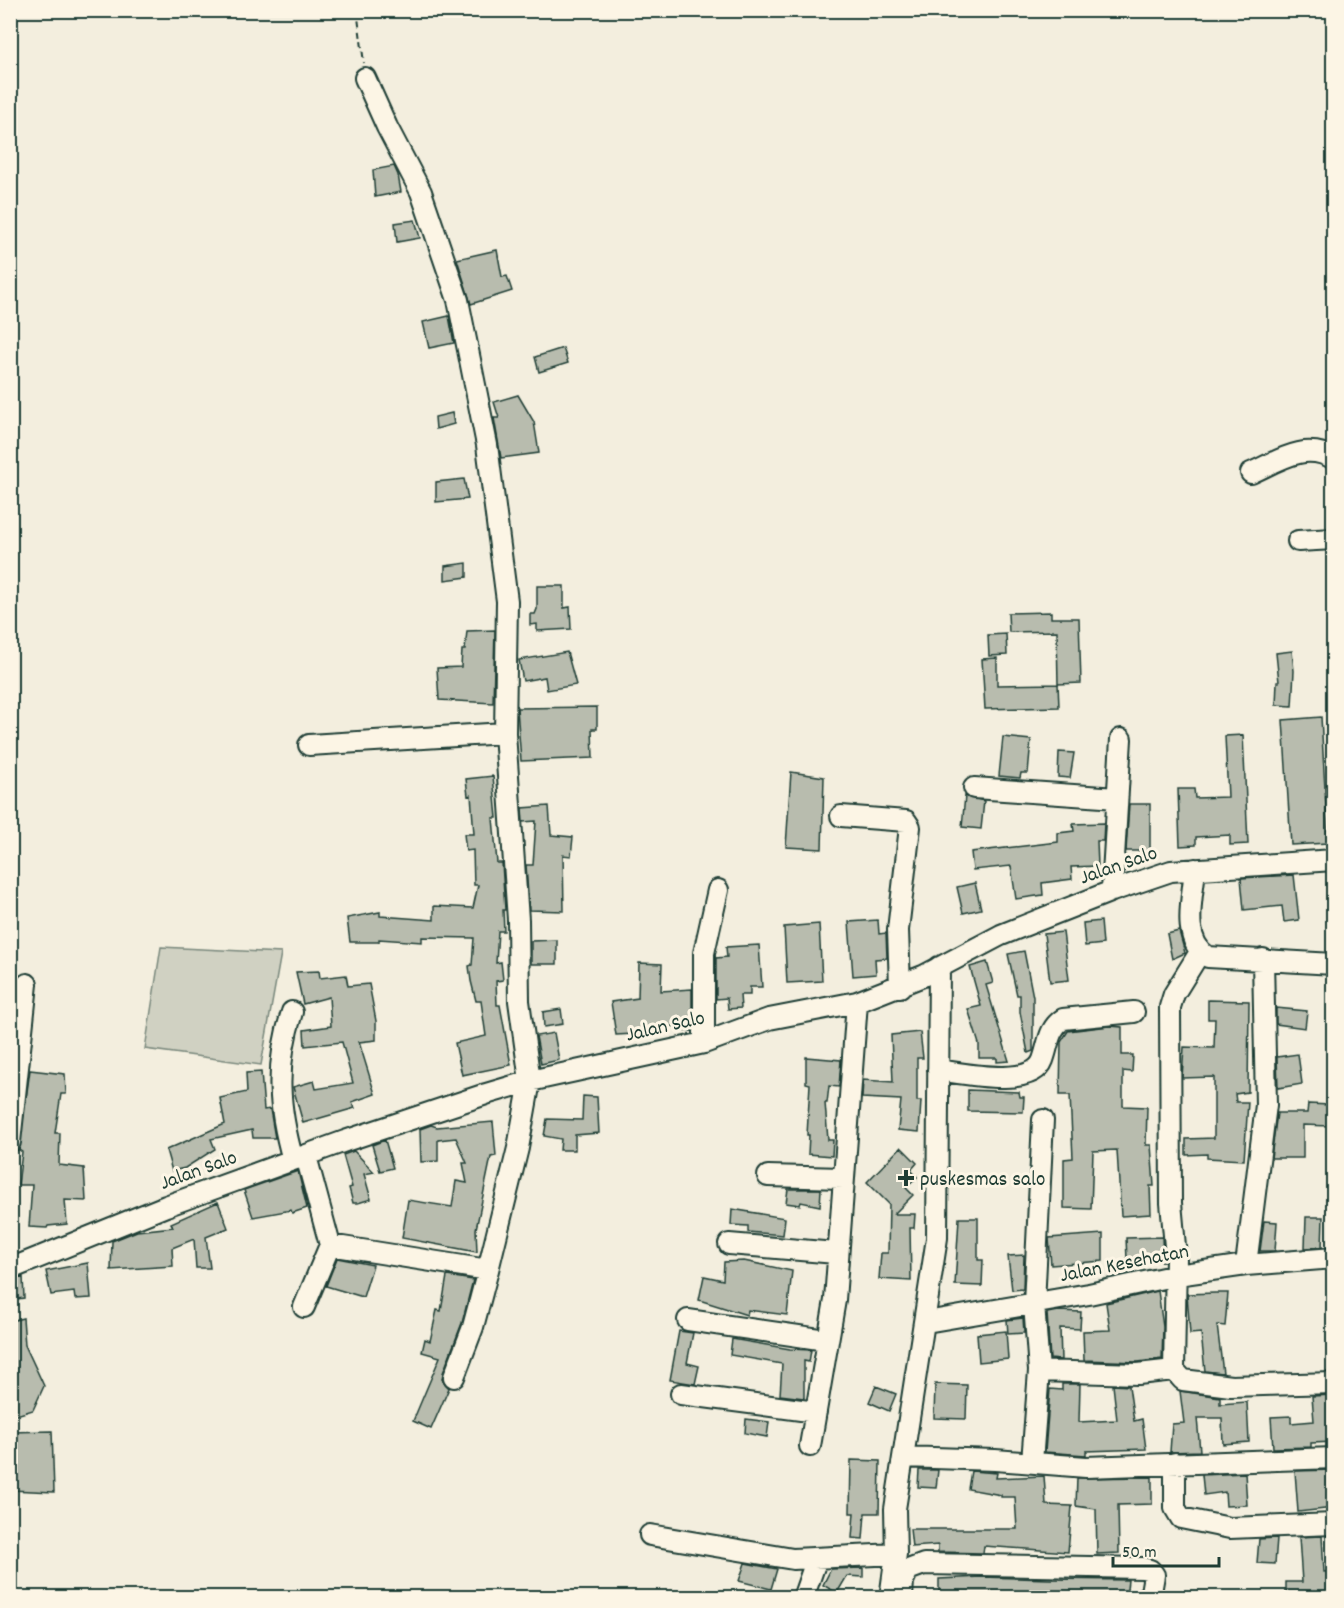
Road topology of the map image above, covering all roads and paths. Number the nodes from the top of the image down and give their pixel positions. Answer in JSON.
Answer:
{"nodes":[{"id":1,"x":357,"y":10,"type":"edge"},
{"id":2,"x":365,"y":78,"type":"joint"},
{"id":3,"x":1334,"y":459,"type":"edge"},
{"id":4,"x":1251,"y":473,"type":"dead end"},
{"id":5,"x":1334,"y":539,"type":"edge"},
{"id":6,"x":1298,"y":541,"type":"dead end"},
{"id":7,"x":505,"y":734,"type":"junction"},
{"id":8,"x":1121,"y":739,"type":"dead end"},
{"id":9,"x":309,"y":745,"type":"dead end"},
{"id":10,"x":974,"y":788,"type":"dead end"},
{"id":11,"x":1117,"y":798,"type":"junction"},
{"id":12,"x":841,"y":816,"type":"dead end"},
{"id":13,"x":1334,"y":860,"type":"edge"},
{"id":14,"x":1195,"y":869,"type":"junction"},
{"id":15,"x":718,"y":890,"type":"dead end"},
{"id":16,"x":1112,"y":891,"type":"junction"},
{"id":17,"x":1200,"y":952,"type":"junction"},
{"id":18,"x":1263,"y":959,"type":"junction"},
{"id":19,"x":1334,"y":964,"type":"edge"},
{"id":20,"x":939,"y":967,"type":"junction"},
{"id":21,"x":27,"y":984,"type":"dead end"},
{"id":22,"x":900,"y":987,"type":"junction"},
{"id":23,"x":857,"y":1002,"type":"junction"},
{"id":24,"x":292,"y":1012,"type":"dead end"},
{"id":25,"x":1134,"y":1012,"type":"dead end"},
{"id":26,"x":704,"y":1043,"type":"junction"},
{"id":27,"x":938,"y":1070,"type":"junction"},
{"id":28,"x":530,"y":1081,"type":"junction"},
{"id":29,"x":1043,"y":1120,"type":"dead end"},
{"id":30,"x":10,"y":1142,"type":"edge"},
{"id":31,"x":300,"y":1158,"type":"junction"},
{"id":32,"x":768,"y":1176,"type":"dead end"},
{"id":33,"x":843,"y":1178,"type":"junction"},
{"id":34,"x":729,"y":1244,"type":"dead end"},
{"id":35,"x":330,"y":1245,"type":"junction"},
{"id":36,"x":836,"y":1253,"type":"junction"},
{"id":37,"x":1334,"y":1258,"type":"edge"},
{"id":38,"x":1246,"y":1265,"type":"junction"},
{"id":39,"x":10,"y":1269,"type":"edge"},
{"id":40,"x":488,"y":1270,"type":"junction"},
{"id":41,"x":1177,"y":1275,"type":"junction"},
{"id":42,"x":1034,"y":1304,"type":"junction"},
{"id":43,"x":304,"y":1307,"type":"dead end"},
{"id":44,"x":688,"y":1320,"type":"dead end"},
{"id":45,"x":926,"y":1322,"type":"junction"},
{"id":46,"x":826,"y":1340,"type":"junction"},
{"id":47,"x":1174,"y":1370,"type":"junction"},
{"id":48,"x":1039,"y":1371,"type":"junction"},
{"id":49,"x":454,"y":1377,"type":"dead end"},
{"id":50,"x":1334,"y":1383,"type":"edge"},
{"id":51,"x":681,"y":1394,"type":"dead end"},
{"id":52,"x":816,"y":1412,"type":"junction"},
{"id":53,"x":810,"y":1446,"type":"dead end"},
{"id":54,"x":903,"y":1457,"type":"junction"},
{"id":55,"x":1334,"y":1458,"type":"edge"},
{"id":56,"x":1032,"y":1462,"type":"junction"},
{"id":57,"x":1175,"y":1463,"type":"junction"},
{"id":58,"x":1334,"y":1524,"type":"edge"},
{"id":59,"x":650,"y":1535,"type":"dead end"},
{"id":60,"x":896,"y":1554,"type":"junction"},
{"id":61,"x":817,"y":1558,"type":"junction"},
{"id":62,"x":803,"y":1598,"type":"edge"},
{"id":63,"x":890,"y":1598,"type":"edge"},
{"id":64,"x":902,"y":1598,"type":"edge"},
{"id":65,"x":1150,"y":1598,"type":"edge"}],
"edges":[{"from":1,"to":2,"type":"path"},
{"from":2,"to":7,"type":"street"},
{"from":3,"to":4,"type":"street"},
{"from":5,"to":6,"type":"street"},
{"from":7,"to":9,"type":"street"},
{"from":7,"to":28,"type":"street"},
{"from":8,"to":11,"type":"street"},
{"from":10,"to":11,"type":"street"},
{"from":11,"to":16,"type":"street"},
{"from":12,"to":22,"type":"street"},
{"from":13,"to":14,"type":"street","name":"Jalan Salo"},
{"from":14,"to":16,"type":"street","name":"Jalan Salo"},
{"from":14,"to":17,"type":"street"},
{"from":15,"to":26,"type":"street"},
{"from":16,"to":20,"type":"street","name":"Jalan Salo"},
{"from":17,"to":18,"type":"street"},
{"from":17,"to":41,"type":"street"},
{"from":18,"to":19,"type":"street"},
{"from":18,"to":38,"type":"street"},
{"from":20,"to":22,"type":"street","name":"Jalan Salo"},
{"from":20,"to":27,"type":"street"},
{"from":21,"to":30,"type":"street"},
{"from":22,"to":23,"type":"street","name":"Jalan Salo"},
{"from":23,"to":26,"type":"street","name":"Jalan Salo"},
{"from":23,"to":33,"type":"street"},
{"from":24,"to":31,"type":"street"},
{"from":25,"to":27,"type":"street"},
{"from":26,"to":28,"type":"street","name":"Jalan Salo"},
{"from":27,"to":45,"type":"street"},
{"from":28,"to":31,"type":"street","name":"Jalan Salo"},
{"from":28,"to":40,"type":"street"},
{"from":29,"to":42,"type":"street"},
{"from":31,"to":35,"type":"street"},
{"from":31,"to":39,"type":"street","name":"Jalan Salo"},
{"from":32,"to":33,"type":"street"},
{"from":33,"to":36,"type":"street"},
{"from":34,"to":36,"type":"street"},
{"from":35,"to":40,"type":"street"},
{"from":35,"to":43,"type":"street"},
{"from":36,"to":46,"type":"street"},
{"from":37,"to":38,"type":"street","name":"Jalan Kesehatan"},
{"from":38,"to":41,"type":"street","name":"Jalan Kesehatan"},
{"from":40,"to":49,"type":"street"},
{"from":41,"to":42,"type":"street","name":"Jalan Kesehatan"},
{"from":41,"to":47,"type":"street"},
{"from":42,"to":45,"type":"street","name":"Jalan Kesehatan"},
{"from":42,"to":48,"type":"street"},
{"from":44,"to":46,"type":"street"},
{"from":45,"to":54,"type":"street"},
{"from":46,"to":52,"type":"street"},
{"from":47,"to":48,"type":"street"},
{"from":47,"to":50,"type":"street"},
{"from":48,"to":56,"type":"street"},
{"from":51,"to":52,"type":"street"},
{"from":52,"to":53,"type":"street"},
{"from":54,"to":56,"type":"street"},
{"from":54,"to":60,"type":"street"},
{"from":55,"to":57,"type":"street"},
{"from":56,"to":57,"type":"street"},
{"from":57,"to":58,"type":"street"},
{"from":59,"to":61,"type":"street"},
{"from":60,"to":61,"type":"street"},
{"from":60,"to":63,"type":"street"},
{"from":61,"to":62,"type":"street"},
{"from":64,"to":65,"type":"street"}]}
